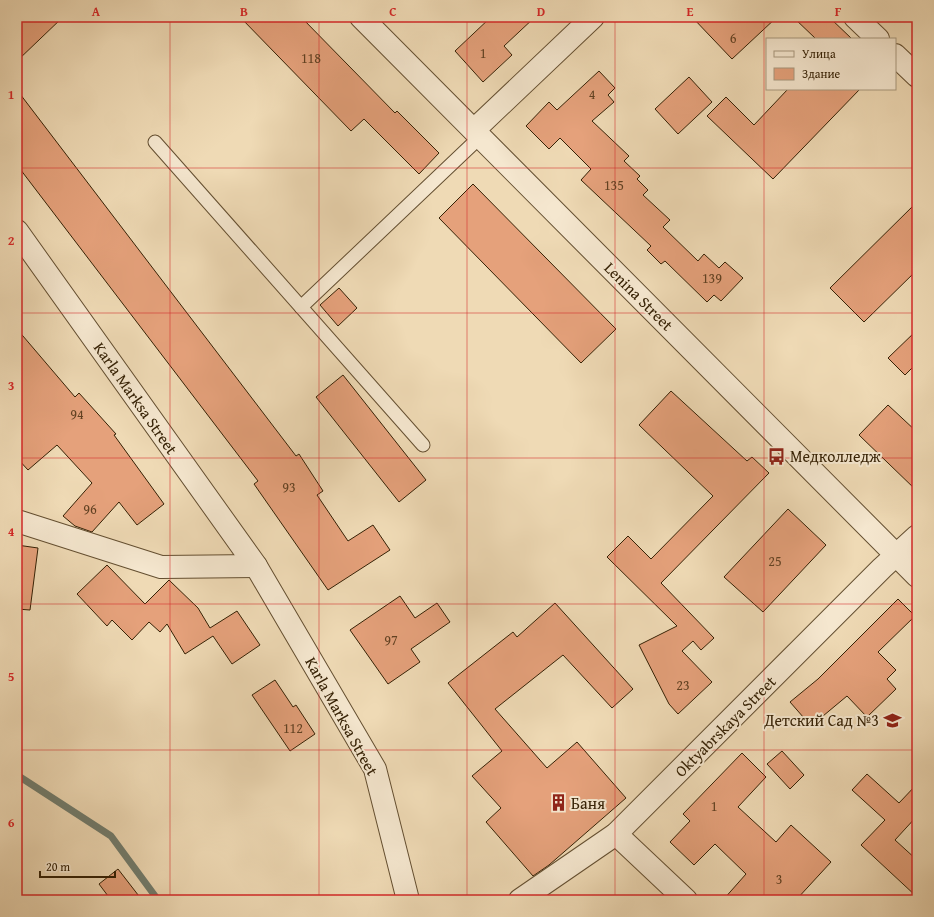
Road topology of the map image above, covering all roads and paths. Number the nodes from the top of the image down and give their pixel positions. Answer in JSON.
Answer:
{"nodes":[{"id":1,"x":361,"y":17,"type":"edge"},
{"id":2,"x":593,"y":17,"type":"edge"},
{"id":3,"x":855,"y":17,"type":"edge"},
{"id":4,"x":877,"y":38,"type":"edge"},
{"id":5,"x":896,"y":56,"type":"edge"},
{"id":6,"x":917,"y":76,"type":"edge"},
{"id":7,"x":477,"y":134,"type":"junction"},
{"id":8,"x":155,"y":142,"type":"dead end"},
{"id":9,"x":17,"y":231,"type":"edge"},
{"id":10,"x":300,"y":307,"type":"junction"},
{"id":11,"x":423,"y":444,"type":"dead end"},
{"id":12,"x":17,"y":521,"type":"edge"},
{"id":13,"x":917,"y":536,"type":"edge"},
{"id":14,"x":896,"y":555,"type":"junction"},
{"id":15,"x":256,"y":566,"type":"junction"},
{"id":16,"x":917,"y":576,"type":"edge"},
{"id":17,"x":616,"y":834,"type":"junction"},
{"id":18,"x":408,"y":900,"type":"edge"},
{"id":19,"x":520,"y":900,"type":"edge"},
{"id":20,"x":686,"y":900,"type":"edge"}],
"edges":[{"from":1,"to":7,"type":"street","name":"Lenina Street"},
{"from":2,"to":7,"type":"street"},
{"from":3,"to":4,"type":"street"},
{"from":5,"to":6,"type":"street"},
{"from":7,"to":10,"type":"lane"},
{"from":7,"to":14,"type":"street","name":"Lenina Street"},
{"from":8,"to":10,"type":"lane"},
{"from":9,"to":15,"type":"street","name":"Karla Marksa Street"},
{"from":10,"to":11,"type":"lane"},
{"from":12,"to":15,"type":"street"},
{"from":13,"to":14,"type":"street","name":"Oktyabrskaya Street"},
{"from":14,"to":16,"type":"street","name":"Lenina Street"},
{"from":14,"to":17,"type":"street","name":"Oktyabrskaya Street"},
{"from":15,"to":18,"type":"street","name":"Karla Marksa Street"},
{"from":17,"to":19,"type":"street","name":"Oktyabrskaya Street"},
{"from":17,"to":20,"type":"street"}]}
